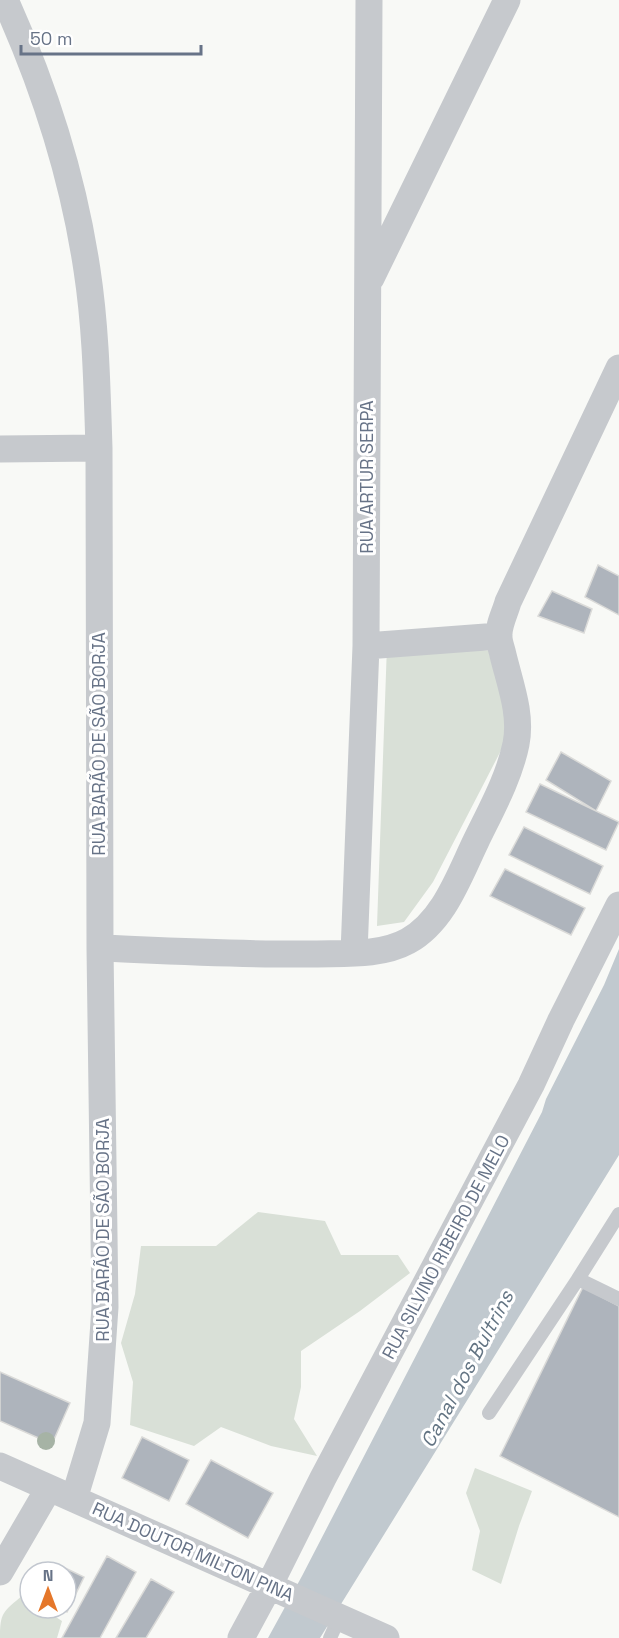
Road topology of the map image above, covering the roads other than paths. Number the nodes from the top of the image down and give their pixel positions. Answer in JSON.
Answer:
{"nodes":[{"id":1,"x":5,"y":0,"type":"edge"},
{"id":2,"x":369,"y":0,"type":"edge"},
{"id":3,"x":507,"y":0,"type":"edge"},
{"id":4,"x":368,"y":284,"type":"junction"},
{"id":5,"x":619,"y":368,"type":"edge"},
{"id":6,"x":99,"y":448,"type":"junction"},
{"id":7,"x":0,"y":449,"type":"edge"},
{"id":8,"x":499,"y":636,"type":"junction"},
{"id":9,"x":366,"y":646,"type":"junction"},
{"id":10,"x":619,"y":905,"type":"edge"},
{"id":11,"x":100,"y":948,"type":"junction"},
{"id":12,"x":354,"y":953,"type":"junction"},
{"id":13,"x":619,"y":1214,"type":"edge"},
{"id":14,"x":578,"y":1279,"type":"junction"},
{"id":15,"x":619,"y":1299,"type":"edge"},
{"id":16,"x":489,"y":1413,"type":"dead end"},
{"id":17,"x":0,"y":1466,"type":"edge"},
{"id":18,"x":49,"y":1488,"type":"junction"},
{"id":19,"x":74,"y":1499,"type":"junction"},
{"id":20,"x":0,"y":1572,"type":"edge"},
{"id":21,"x":275,"y":1589,"type":"junction"},
{"id":22,"x":333,"y":1623,"type":"edge"},
{"id":23,"x":241,"y":1638,"type":"edge"},
{"id":24,"x":386,"y":1638,"type":"edge"}],
"edges":[{"from":1,"to":6,"type":"street","name":"RUA BARÃO DE SÃO BORJA"},
{"from":2,"to":4,"type":"street","name":"RUA ARTUR SERPA"},
{"from":3,"to":4,"type":"street"},
{"from":4,"to":9,"type":"street","name":"RUA ARTUR SERPA"},
{"from":5,"to":8,"type":"street"},
{"from":6,"to":7,"type":"street"},
{"from":6,"to":11,"type":"street","name":"RUA BARÃO DE SÃO BORJA"},
{"from":8,"to":9,"type":"street"},
{"from":8,"to":12,"type":"street"},
{"from":9,"to":12,"type":"street","name":"RUA ARTUR SERPA"},
{"from":10,"to":21,"type":"street","name":"RUA SILVINO RIBEIRO DE MELO"},
{"from":11,"to":12,"type":"street"},
{"from":11,"to":19,"type":"street","name":"RUA BARÃO DE SÃO BORJA"},
{"from":13,"to":14,"type":"lane"},
{"from":14,"to":15,"type":"lane"},
{"from":14,"to":16,"type":"lane"},
{"from":17,"to":18,"type":"street","name":"RUA DOUTOR MILTON PINA"},
{"from":18,"to":19,"type":"street","name":"RUA DOUTOR MILTON PINA"},
{"from":18,"to":20,"type":"street"},
{"from":19,"to":21,"type":"street","name":"RUA DOUTOR MILTON PINA"},
{"from":21,"to":22,"type":"street","name":"RUA DOUTOR MILTON PINA"},
{"from":21,"to":23,"type":"street","name":"RUA SILVINO RIBEIRO DE MELO"},
{"from":22,"to":24,"type":"street","name":"RUA DOUTOR MILTON PINA"}]}
